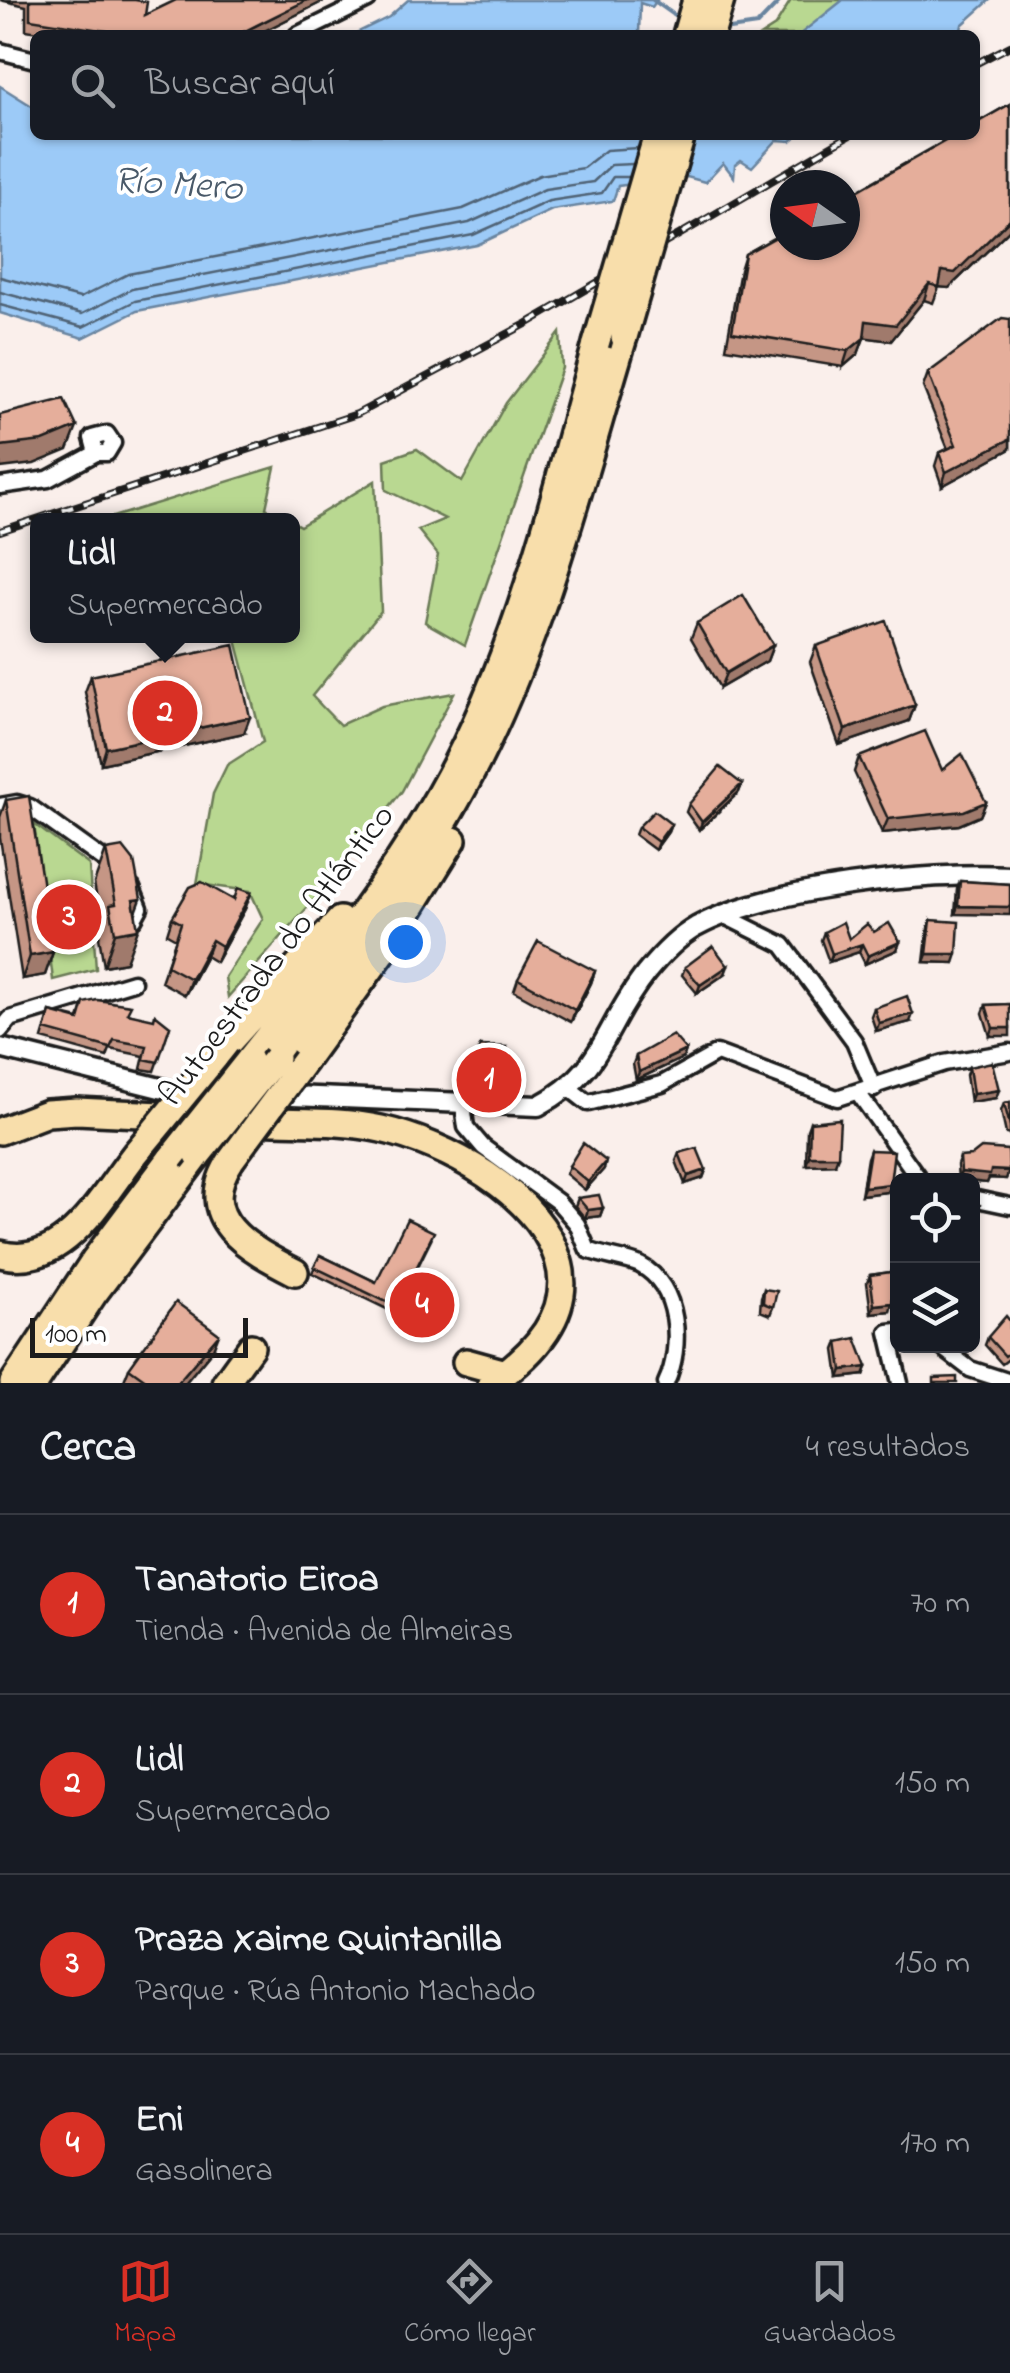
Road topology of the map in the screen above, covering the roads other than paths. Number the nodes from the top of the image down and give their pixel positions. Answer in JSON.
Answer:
{"nodes":[{"id":1,"x":368,"y":0,"type":"edge"},
{"id":2,"x":696,"y":0,"type":"edge"},
{"id":3,"x":721,"y":0,"type":"edge"},
{"id":4,"x":306,"y":30,"type":"edge"},
{"id":5,"x":687,"y":30,"type":"edge"},
{"id":6,"x":712,"y":30,"type":"edge"},
{"id":7,"x":0,"y":51,"type":"edge"},
{"id":8,"x":30,"y":59,"type":"edge"},
{"id":9,"x":656,"y":140,"type":"edge"},
{"id":10,"x":681,"y":140,"type":"edge"},
{"id":11,"x":96,"y":453,"type":"dead end"},
{"id":12,"x":0,"y":486,"type":"edge"},
{"id":13,"x":510,"y":690,"type":"junction"},
{"id":14,"x":0,"y":806,"type":"edge"},
{"id":15,"x":397,"y":864,"type":"junction"},
{"id":16,"x":1010,"y":876,"type":"edge"},
{"id":17,"x":725,"y":916,"type":"junction"},
{"id":18,"x":134,"y":919,"type":"edge"},
{"id":19,"x":132,"y":982,"type":"dead end"},
{"id":20,"x":4,"y":1022,"type":"edge"},
{"id":21,"x":0,"y":1048,"type":"edge"},
{"id":22,"x":1010,"y":1052,"type":"edge"},
{"id":23,"x":570,"y":1089,"type":"junction"},
{"id":24,"x":866,"y":1091,"type":"junction"},
{"id":25,"x":463,"y":1105,"type":"junction"},
{"id":26,"x":0,"y":1131,"type":"edge"},
{"id":27,"x":0,"y":1144,"type":"edge"},
{"id":28,"x":916,"y":1173,"type":"edge"},
{"id":29,"x":980,"y":1200,"type":"edge"},
{"id":30,"x":1010,"y":1206,"type":"edge"},
{"id":31,"x":0,"y":1254,"type":"edge"},
{"id":32,"x":296,"y":1272,"type":"dead end"},
{"id":33,"x":251,"y":1347,"type":"dead end"},
{"id":34,"x":893,"y":1353,"type":"edge"},
{"id":35,"x":949,"y":1353,"type":"edge"},
{"id":36,"x":486,"y":1371,"type":"edge"},
{"id":37,"x":1010,"y":1382,"type":"edge"},
{"id":38,"x":13,"y":1383,"type":"edge"},
{"id":39,"x":35,"y":1383,"type":"edge"},
{"id":40,"x":225,"y":1383,"type":"edge"},
{"id":41,"x":666,"y":1383,"type":"edge"},
{"id":42,"x":900,"y":1383,"type":"edge"}],
"edges":[{"from":1,"to":4,"type":"street"},
{"from":2,"to":5,"type":"highway"},
{"from":3,"to":6,"type":"highway"},
{"from":7,"to":8,"type":"street"},
{"from":9,"to":15,"type":"highway","name":"Autoestrada do Atlántico","bridge":true},
{"from":10,"to":13,"type":"highway","name":"Autoestrada do Atlántico","bridge":true},
{"from":11,"to":12,"type":"street"},
{"from":13,"to":32,"type":"highway","bridge":true},
{"from":13,"to":39,"type":"highway","name":"Autoestrada do Atlántico","bridge":true},
{"from":14,"to":18,"type":"street"},
{"from":15,"to":31,"type":"highway","bridge":true},
{"from":15,"to":38,"type":"highway","name":"Autoestrada do Atlántico","bridge":true},
{"from":16,"to":17,"type":"main road"},
{"from":17,"to":23,"type":"main road"},
{"from":17,"to":24,"type":"street"},
{"from":19,"to":20,"type":"street"},
{"from":21,"to":25,"type":"main road"},
{"from":22,"to":24,"type":"street"},
{"from":23,"to":24,"type":"street"},
{"from":23,"to":25,"type":"main road"},
{"from":24,"to":28,"type":"street"},
{"from":25,"to":41,"type":"street"},
{"from":26,"to":36,"type":"highway"},
{"from":27,"to":36,"type":"highway"},
{"from":29,"to":30,"type":"street"},
{"from":33,"to":40,"type":"highway"},
{"from":34,"to":42,"type":"street"},
{"from":35,"to":37,"type":"street"}]}
